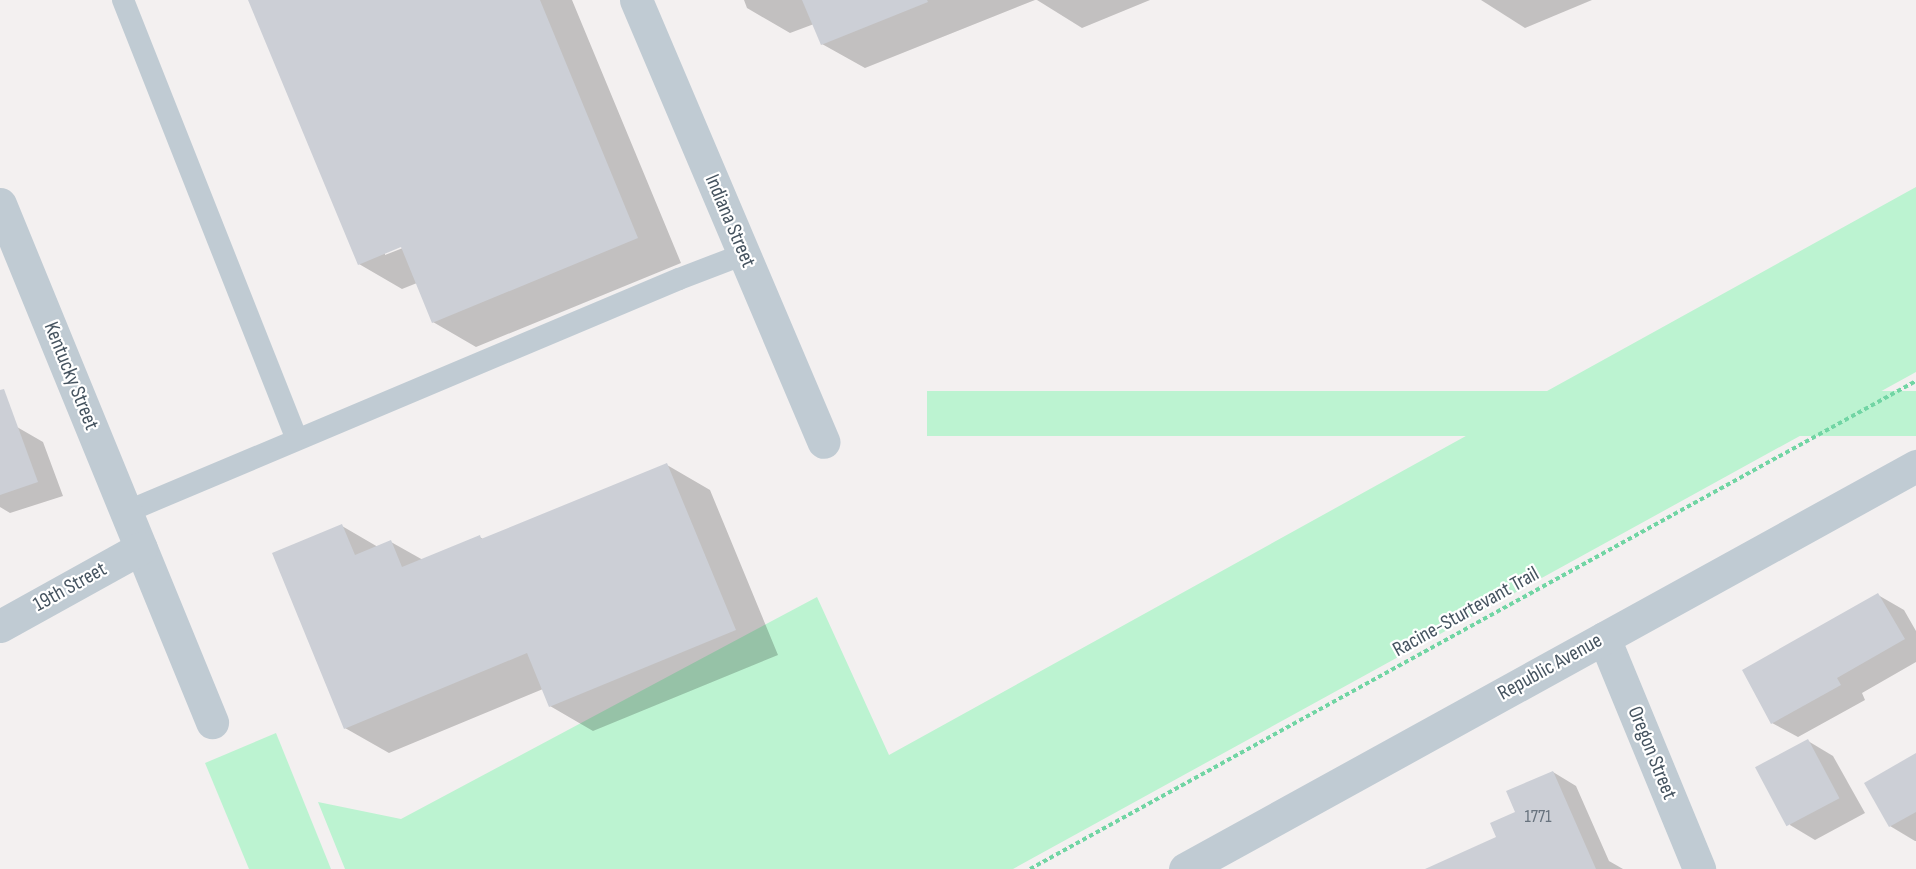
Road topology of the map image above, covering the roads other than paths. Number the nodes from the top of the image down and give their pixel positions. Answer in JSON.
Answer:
{"nodes":[{"id":1,"x":123,"y":0,"type":"edge"},
{"id":2,"x":636,"y":0,"type":"edge"},
{"id":3,"x":0,"y":204,"type":"edge"},
{"id":4,"x":744,"y":254,"type":"junction"},
{"id":5,"x":297,"y":439,"type":"junction"},
{"id":6,"x":824,"y":442,"type":"dead end"},
{"id":7,"x":1916,"y":466,"type":"edge"},
{"id":8,"x":126,"y":512,"type":"junction"},
{"id":9,"x":141,"y":548,"type":"junction"},
{"id":10,"x":0,"y":626,"type":"edge"},
{"id":11,"x":1604,"y":638,"type":"junction"},
{"id":12,"x":212,"y":722,"type":"dead end"},
{"id":13,"x":1185,"y":869,"type":"edge"},
{"id":14,"x":1699,"y":869,"type":"edge"}],
"edges":[{"from":1,"to":5,"type":"lane"},
{"from":2,"to":4,"type":"street","name":"Indiana Street"},
{"from":3,"to":8,"type":"street","name":"Kentucky Street"},
{"from":4,"to":5,"type":"lane"},
{"from":4,"to":6,"type":"street","name":"Indiana Street"},
{"from":5,"to":8,"type":"lane"},
{"from":7,"to":11,"type":"street","name":"Republic Avenue"},
{"from":8,"to":9,"type":"street","name":"Kentucky Street"},
{"from":9,"to":10,"type":"street","name":"19th Street"},
{"from":9,"to":12,"type":"street","name":"Kentucky Street"},
{"from":11,"to":13,"type":"street","name":"Republic Avenue"},
{"from":11,"to":14,"type":"street","name":"Oregon Street"}]}
